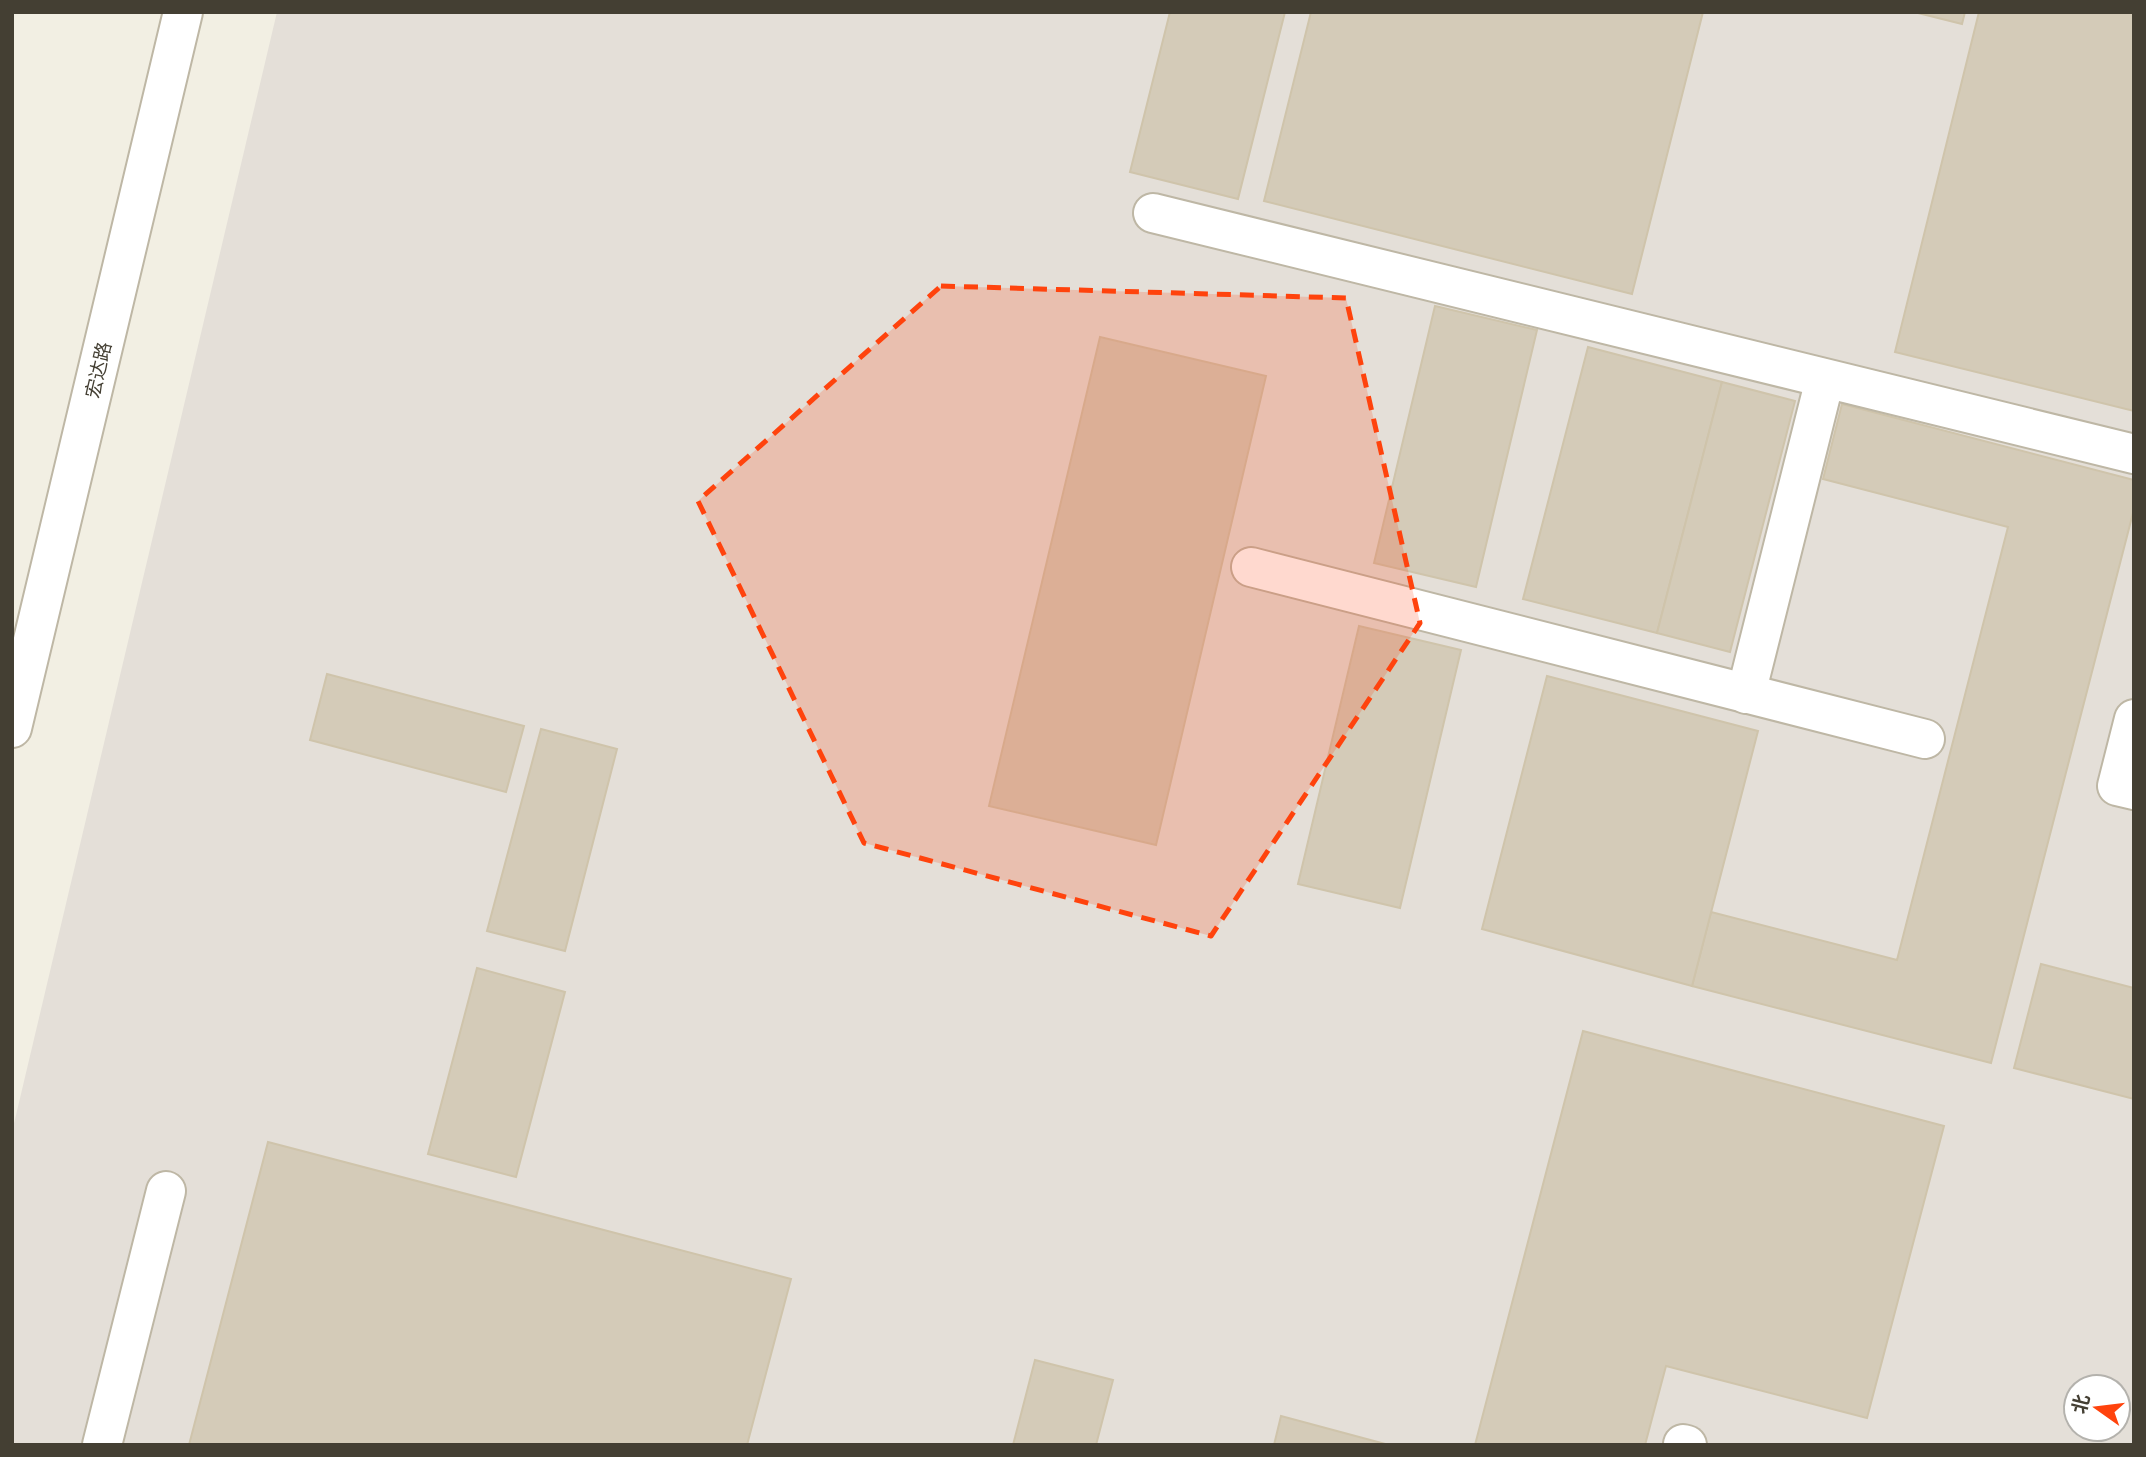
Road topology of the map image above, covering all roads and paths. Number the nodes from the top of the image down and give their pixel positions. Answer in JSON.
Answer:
{"nodes":[{"id":1,"x":183,"y":12,"type":"edge"},
{"id":2,"x":1153,"y":213,"type":"dead end"},
{"id":3,"x":1825,"y":379,"type":"junction"},
{"id":4,"x":2134,"y":454,"type":"edge"},
{"id":5,"x":1251,"y":567,"type":"dead end"},
{"id":6,"x":1746,"y":694,"type":"junction"},
{"id":7,"x":2134,"y":719,"type":"edge"},
{"id":8,"x":12,"y":728,"type":"edge"},
{"id":9,"x":1925,"y":739,"type":"dead end"},
{"id":10,"x":2134,"y":790,"type":"edge"},
{"id":11,"x":166,"y":1191,"type":"dead end"},
{"id":12,"x":102,"y":1445,"type":"edge"}],
"edges":[{"from":1,"to":8,"type":"street","name":"宏达路"},
{"from":2,"to":3,"type":"street"},
{"from":3,"to":4,"type":"street"},
{"from":3,"to":6,"type":"street"},
{"from":5,"to":6,"type":"street"},
{"from":6,"to":9,"type":"street"},
{"from":7,"to":10,"type":"street"},
{"from":11,"to":12,"type":"street"}]}
